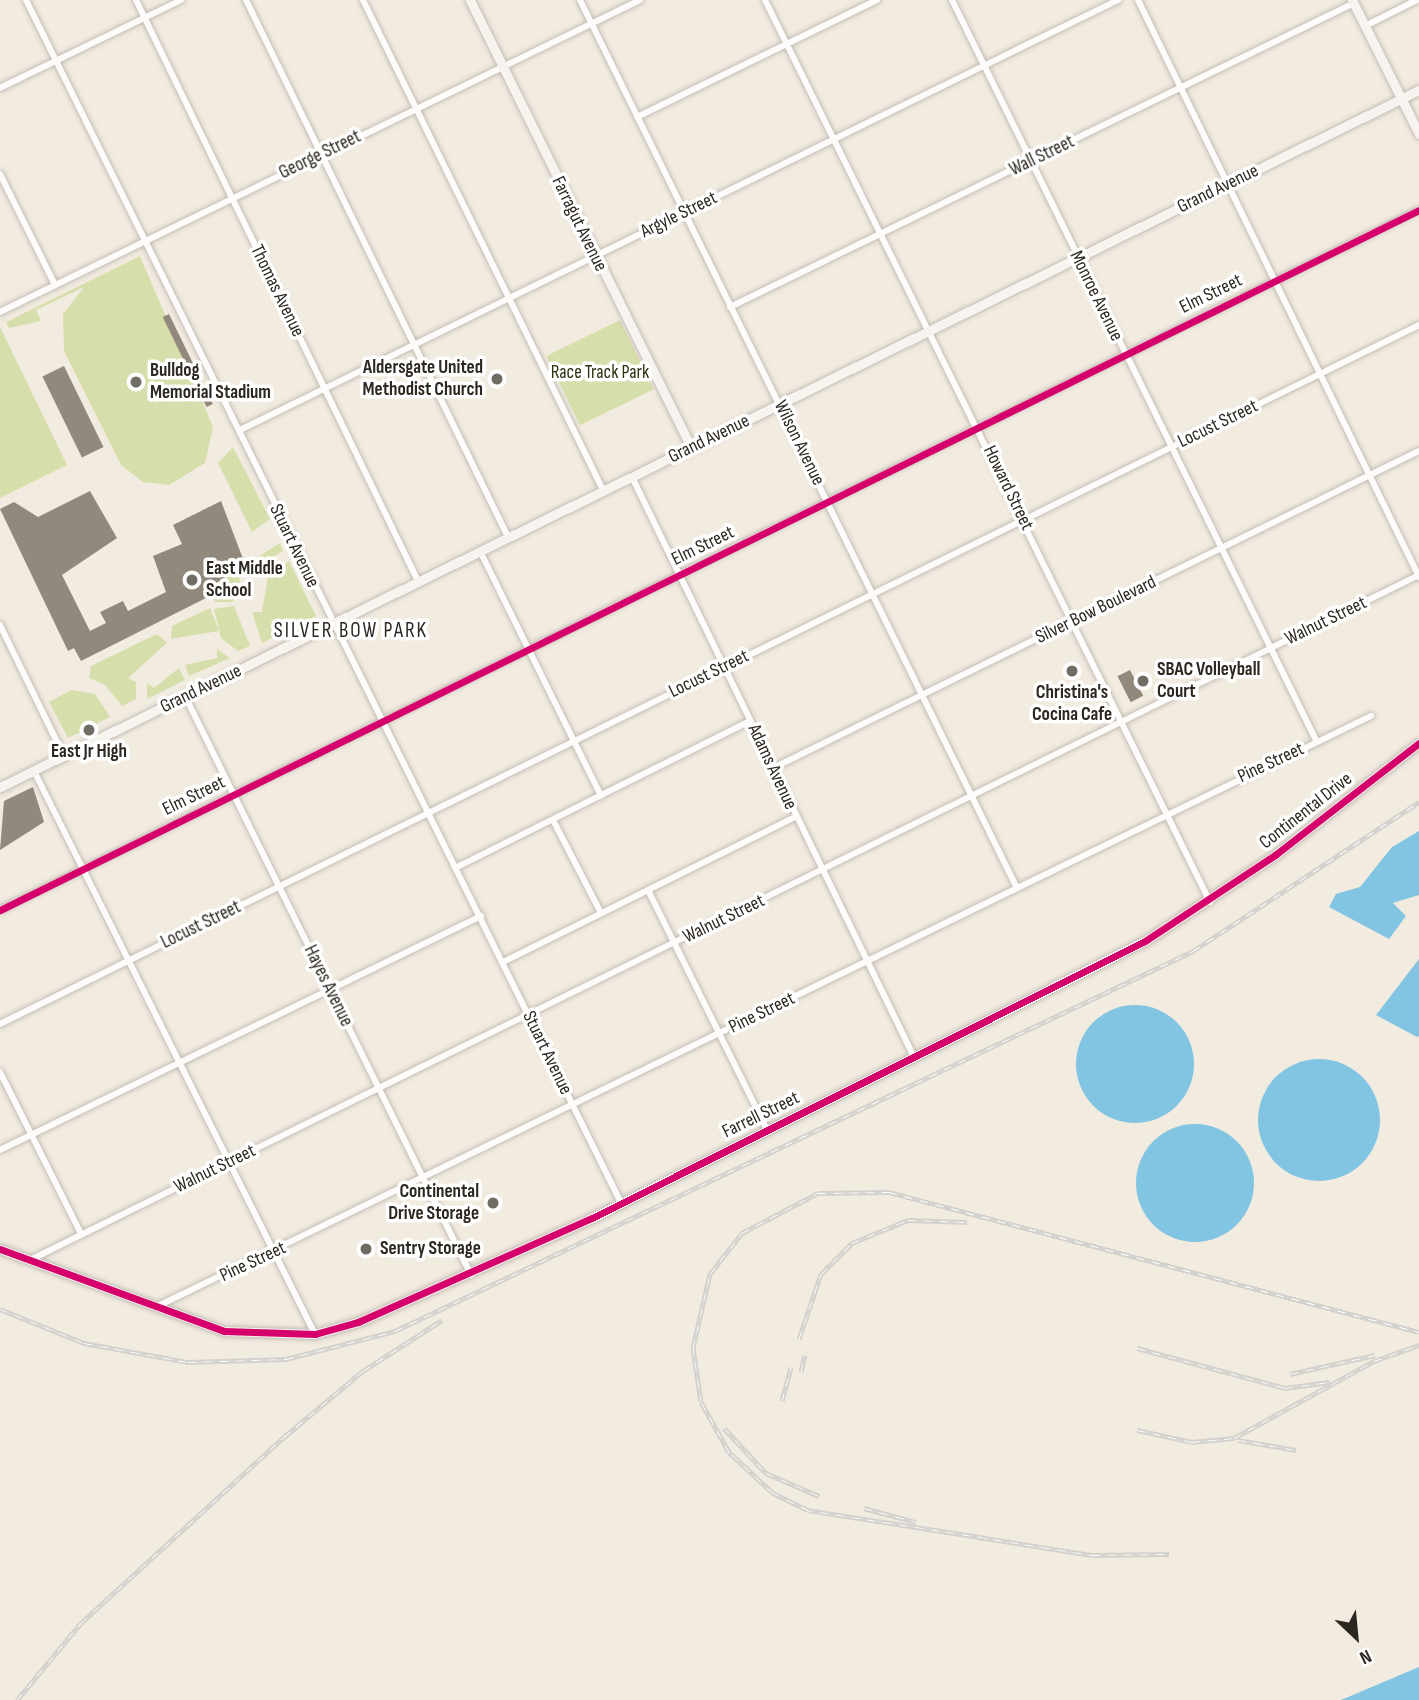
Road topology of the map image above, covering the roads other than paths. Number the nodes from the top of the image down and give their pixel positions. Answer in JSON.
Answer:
{"nodes":[{"id":1,"x":26,"y":0,"type":"edge"},
{"id":2,"x":136,"y":0,"type":"edge"},
{"id":3,"x":181,"y":0,"type":"edge"},
{"id":4,"x":246,"y":0,"type":"edge"},
{"id":5,"x":363,"y":0,"type":"edge"},
{"id":6,"x":470,"y":0,"type":"edge"},
{"id":7,"x":580,"y":0,"type":"edge"},
{"id":8,"x":640,"y":0,"type":"edge"},
{"id":9,"x":765,"y":0,"type":"edge"},
{"id":10,"x":877,"y":0,"type":"edge"},
{"id":11,"x":952,"y":0,"type":"edge"},
{"id":12,"x":1118,"y":0,"type":"edge"},
{"id":13,"x":1138,"y":0,"type":"edge"},
{"id":14,"x":1417,"y":0,"type":"edge"},
{"id":15,"x":1353,"y":2,"type":"edge"},
{"id":16,"x":144,"y":18,"type":"junction"},
{"id":17,"x":592,"y":24,"type":"junction"},
{"id":18,"x":1365,"y":26,"type":"junction"},
{"id":19,"x":787,"y":44,"type":"junction"},
{"id":20,"x":55,"y":61,"type":"junction"},
{"id":21,"x":984,"y":66,"type":"junction"},
{"id":22,"x":502,"y":67,"type":"junction"},
{"id":23,"x":0,"y":88,"type":"edge"},
{"id":24,"x":1180,"y":88,"type":"junction"},
{"id":25,"x":1419,"y":90,"type":"edge"},
{"id":26,"x":1400,"y":99,"type":"junction"},
{"id":27,"x":416,"y":108,"type":"junction"},
{"id":28,"x":638,"y":117,"type":"junction"},
{"id":29,"x":1419,"y":134,"type":"edge"},
{"id":30,"x":835,"y":139,"type":"junction"},
{"id":31,"x":322,"y":154,"type":"junction"},
{"id":32,"x":1030,"y":162,"type":"junction"},
{"id":33,"x":0,"y":174,"type":"edge"},
{"id":34,"x":1228,"y":184,"type":"junction"},
{"id":35,"x":232,"y":198,"type":"junction"},
{"id":36,"x":1419,"y":210,"type":"edge"},
{"id":37,"x":685,"y":212,"type":"junction"},
{"id":38,"x":881,"y":234,"type":"junction"},
{"id":39,"x":146,"y":240,"type":"junction"},
{"id":40,"x":594,"y":256,"type":"junction"},
{"id":41,"x":1078,"y":258,"type":"junction"},
{"id":42,"x":1275,"y":280,"type":"junction"},
{"id":43,"x":55,"y":285,"type":"junction"},
{"id":44,"x":509,"y":299,"type":"junction"},
{"id":45,"x":730,"y":307,"type":"junction"},
{"id":46,"x":0,"y":312,"type":"edge"},
{"id":47,"x":1419,"y":325,"type":"edge"},
{"id":48,"x":930,"y":331,"type":"junction"},
{"id":49,"x":415,"y":346,"type":"junction"},
{"id":50,"x":1125,"y":354,"type":"junction"},
{"id":51,"x":1321,"y":373,"type":"junction"},
{"id":52,"x":325,"y":389,"type":"junction"},
{"id":53,"x":781,"y":404,"type":"junction"},
{"id":54,"x":978,"y":427,"type":"junction"},
{"id":55,"x":240,"y":430,"type":"junction"},
{"id":56,"x":691,"y":447,"type":"junction"},
{"id":57,"x":1171,"y":447,"type":"junction"},
{"id":58,"x":1419,"y":451,"type":"edge"},
{"id":59,"x":1371,"y":475,"type":"junction"},
{"id":60,"x":632,"y":477,"type":"junction"},
{"id":61,"x":603,"y":490,"type":"junction"},
{"id":62,"x":828,"y":502,"type":"junction"},
{"id":63,"x":1024,"y":520,"type":"junction"},
{"id":64,"x":508,"y":537,"type":"junction"},
{"id":65,"x":1221,"y":549,"type":"junction"},
{"id":66,"x":480,"y":551,"type":"junction"},
{"id":67,"x":680,"y":575,"type":"junction"},
{"id":68,"x":1419,"y":576,"type":"edge"},
{"id":69,"x":418,"y":582,"type":"junction"},
{"id":70,"x":873,"y":593,"type":"junction"},
{"id":71,"x":1074,"y":621,"type":"junction"},
{"id":72,"x":332,"y":624,"type":"junction"},
{"id":73,"x":0,"y":625,"type":"edge"},
{"id":74,"x":529,"y":649,"type":"junction"},
{"id":75,"x":1269,"y":649,"type":"junction"},
{"id":76,"x":725,"y":666,"type":"junction"},
{"id":77,"x":924,"y":695,"type":"junction"},
{"id":78,"x":184,"y":696,"type":"junction"},
{"id":79,"x":1371,"y":716,"type":"dead end"},
{"id":80,"x":383,"y":720,"type":"junction"},
{"id":81,"x":750,"y":721,"type":"junction"},
{"id":82,"x":1124,"y":723,"type":"junction"},
{"id":83,"x":575,"y":741,"type":"junction"},
{"id":84,"x":1317,"y":742,"type":"junction"},
{"id":85,"x":1419,"y":743,"type":"edge"},
{"id":86,"x":64,"y":756,"type":"junction"},
{"id":87,"x":773,"y":768,"type":"junction"},
{"id":88,"x":34,"y":771,"type":"junction"},
{"id":89,"x":0,"y":787,"type":"edge"},
{"id":90,"x":233,"y":794,"type":"junction"},
{"id":91,"x":601,"y":796,"type":"junction"},
{"id":92,"x":973,"y":796,"type":"junction"},
{"id":93,"x":430,"y":813,"type":"junction"},
{"id":94,"x":1165,"y":813,"type":"junction"},
{"id":95,"x":795,"y":817,"type":"junction"},
{"id":96,"x":552,"y":820,"type":"junction"},
{"id":97,"x":457,"y":867,"type":"junction"},
{"id":98,"x":83,"y":869,"type":"junction"},
{"id":99,"x":822,"y":871,"type":"junction"},
{"id":100,"x":1016,"y":886,"type":"junction"},
{"id":101,"x":279,"y":887,"type":"junction"},
{"id":102,"x":648,"y":890,"type":"junction"},
{"id":103,"x":1210,"y":901,"type":"junction"},
{"id":104,"x":0,"y":909,"type":"edge"},
{"id":105,"x":601,"y":913,"type":"junction"},
{"id":106,"x":481,"y":916,"type":"junction"},
{"id":107,"x":674,"y":943,"type":"junction"},
{"id":108,"x":129,"y":961,"type":"junction"},
{"id":109,"x":867,"y":961,"type":"junction"},
{"id":110,"x":503,"y":962,"type":"junction"},
{"id":111,"x":330,"y":989,"type":"junction"},
{"id":112,"x":528,"y":1015,"type":"junction"},
{"id":113,"x":0,"y":1024,"type":"edge"},
{"id":114,"x":719,"y":1034,"type":"junction"},
{"id":115,"x":914,"y":1057,"type":"junction"},
{"id":116,"x":180,"y":1062,"type":"junction"},
{"id":117,"x":0,"y":1072,"type":"edge"},
{"id":118,"x":379,"y":1088,"type":"junction"},
{"id":119,"x":573,"y":1106,"type":"junction"},
{"id":120,"x":767,"y":1130,"type":"junction"},
{"id":121,"x":32,"y":1135,"type":"junction"},
{"id":122,"x":0,"y":1150,"type":"edge"},
{"id":123,"x":229,"y":1162,"type":"junction"},
{"id":124,"x":423,"y":1179,"type":"junction"},
{"id":125,"x":621,"y":1203,"type":"junction"},
{"id":126,"x":81,"y":1234,"type":"junction"},
{"id":127,"x":0,"y":1249,"type":"edge"},
{"id":128,"x":274,"y":1252,"type":"junction"},
{"id":129,"x":28,"y":1261,"type":"junction"},
{"id":130,"x":471,"y":1276,"type":"junction"},
{"id":131,"x":153,"y":1309,"type":"junction"},
{"id":132,"x":315,"y":1334,"type":"junction"}],
"edges":[{"from":1,"to":20,"type":"street","name":"Stuart Avenue"},
{"from":2,"to":16,"type":"street","name":"Thomas Avenue"},
{"from":3,"to":16,"type":"street"},
{"from":4,"to":31,"type":"street"},
{"from":5,"to":27,"type":"street"},
{"from":6,"to":22,"type":"main road","name":"Farragut Avenue"},
{"from":7,"to":17,"type":"street","name":"Wilson Avenue"},
{"from":8,"to":17,"type":"street","name":"George Street"},
{"from":9,"to":19,"type":"street","name":"Howard Street"},
{"from":10,"to":19,"type":"street"},
{"from":11,"to":21,"type":"street","name":"Monroe Avenue"},
{"from":12,"to":21,"type":"street","name":"Argyle Street"},
{"from":13,"to":24,"type":"street"},
{"from":14,"to":18,"type":"street"},
{"from":15,"to":18,"type":"main road"},
{"from":15,"to":24,"type":"street","name":"Wall Street"},
{"from":16,"to":20,"type":"street"},
{"from":16,"to":35,"type":"street","name":"Thomas Avenue"},
{"from":17,"to":22,"type":"street","name":"George Street"},
{"from":17,"to":28,"type":"street","name":"Wilson Avenue"},
{"from":18,"to":26,"type":"main road"},
{"from":19,"to":28,"type":"street"},
{"from":19,"to":30,"type":"street","name":"Howard Street"},
{"from":20,"to":23,"type":"street"},
{"from":20,"to":39,"type":"street","name":"Stuart Avenue"},
{"from":21,"to":30,"type":"street","name":"Argyle Street"},
{"from":21,"to":32,"type":"street","name":"Monroe Avenue"},
{"from":22,"to":27,"type":"street","name":"George Street"},
{"from":22,"to":40,"type":"main road","name":"Farragut Avenue"},
{"from":24,"to":32,"type":"street","name":"Wall Street"},
{"from":24,"to":34,"type":"street"},
{"from":25,"to":26,"type":"main road","name":"Grand Avenue"},
{"from":26,"to":29,"type":"main road"},
{"from":26,"to":34,"type":"main road","name":"Grand Avenue"},
{"from":27,"to":31,"type":"street","name":"George Street"},
{"from":27,"to":44,"type":"street"},
{"from":28,"to":37,"type":"street","name":"Wilson Avenue"},
{"from":30,"to":37,"type":"street","name":"Argyle Street"},
{"from":30,"to":38,"type":"street","name":"Howard Street"},
{"from":31,"to":35,"type":"street","name":"George Street"},
{"from":31,"to":49,"type":"street"},
{"from":32,"to":38,"type":"street","name":"Wall Street"},
{"from":32,"to":41,"type":"street","name":"Monroe Avenue"},
{"from":33,"to":43,"type":"street"},
{"from":34,"to":41,"type":"main road","name":"Grand Avenue"},
{"from":34,"to":42,"type":"street"},
{"from":35,"to":39,"type":"street","name":"George Street"},
{"from":35,"to":52,"type":"street","name":"Thomas Avenue"},
{"from":36,"to":42,"type":"street","name":"Elm Street"},
{"from":37,"to":40,"type":"street","name":"Argyle Street"},
{"from":37,"to":45,"type":"street","name":"Wilson Avenue"},
{"from":38,"to":45,"type":"street","name":"Wall Street"},
{"from":38,"to":48,"type":"street","name":"Howard Street"},
{"from":39,"to":43,"type":"street","name":"George Street"},
{"from":39,"to":55,"type":"street","name":"Stuart Avenue"},
{"from":40,"to":44,"type":"street","name":"Argyle Street"},
{"from":40,"to":56,"type":"main road","name":"Farragut Avenue"},
{"from":41,"to":48,"type":"main road","name":"Grand Avenue"},
{"from":41,"to":50,"type":"street","name":"Monroe Avenue"},
{"from":42,"to":50,"type":"street","name":"Elm Street"},
{"from":42,"to":51,"type":"street"},
{"from":43,"to":46,"type":"street","name":"George Street"},
{"from":44,"to":49,"type":"street","name":"Argyle Street"},
{"from":44,"to":61,"type":"street"},
{"from":45,"to":53,"type":"street","name":"Wilson Avenue"},
{"from":47,"to":51,"type":"street","name":"Locust Street"},
{"from":48,"to":53,"type":"main road","name":"Grand Avenue"},
{"from":48,"to":54,"type":"street","name":"Howard Street"},
{"from":49,"to":52,"type":"street","name":"Argyle Street"},
{"from":49,"to":64,"type":"street"},
{"from":50,"to":54,"type":"street","name":"Elm Street"},
{"from":50,"to":57,"type":"street","name":"Monroe Avenue"},
{"from":51,"to":57,"type":"street","name":"Locust Street"},
{"from":51,"to":59,"type":"street"},
{"from":52,"to":55,"type":"street","name":"Argyle Street"},
{"from":52,"to":69,"type":"street","name":"Thomas Avenue"},
{"from":53,"to":56,"type":"main road","name":"Grand Avenue"},
{"from":53,"to":62,"type":"street","name":"Wilson Avenue"},
{"from":54,"to":62,"type":"street","name":"Elm Street"},
{"from":54,"to":63,"type":"street","name":"Howard Street"},
{"from":55,"to":72,"type":"street","name":"Stuart Avenue"},
{"from":56,"to":60,"type":"main road","name":"Grand Avenue"},
{"from":57,"to":63,"type":"street","name":"Locust Street"},
{"from":57,"to":65,"type":"street","name":"Monroe Avenue"},
{"from":58,"to":59,"type":"street","name":"Silver Bow Boulevard"},
{"from":59,"to":65,"type":"street","name":"Silver Bow Boulevard"},
{"from":59,"to":68,"type":"street"},
{"from":60,"to":61,"type":"main road","name":"Grand Avenue"},
{"from":60,"to":67,"type":"street","name":"Adams Avenue"},
{"from":61,"to":64,"type":"main road","name":"Grand Avenue"},
{"from":62,"to":67,"type":"street","name":"Elm Street"},
{"from":62,"to":70,"type":"street","name":"Wilson Avenue"},
{"from":63,"to":70,"type":"street","name":"Locust Street"},
{"from":63,"to":71,"type":"street","name":"Howard Street"},
{"from":64,"to":66,"type":"main road","name":"Grand Avenue"},
{"from":65,"to":71,"type":"street","name":"Silver Bow Boulevard"},
{"from":65,"to":75,"type":"street","name":"Monroe Avenue"},
{"from":66,"to":69,"type":"main road","name":"Grand Avenue"},
{"from":66,"to":74,"type":"street"},
{"from":67,"to":74,"type":"street","name":"Elm Street"},
{"from":67,"to":76,"type":"street","name":"Adams Avenue"},
{"from":68,"to":75,"type":"street","name":"Walnut Street"},
{"from":69,"to":72,"type":"main road","name":"Grand Avenue"},
{"from":70,"to":76,"type":"street","name":"Locust Street"},
{"from":70,"to":77,"type":"street","name":"Wilson Avenue"},
{"from":71,"to":77,"type":"street","name":"Silver Bow Boulevard"},
{"from":71,"to":82,"type":"street","name":"Howard Street"},
{"from":72,"to":78,"type":"main road","name":"Grand Avenue"},
{"from":72,"to":80,"type":"street","name":"Stuart Avenue"},
{"from":73,"to":86,"type":"street"},
{"from":74,"to":80,"type":"street","name":"Elm Street"},
{"from":74,"to":83,"type":"street"},
{"from":75,"to":82,"type":"street","name":"Walnut Street"},
{"from":75,"to":84,"type":"street","name":"Monroe Avenue"},
{"from":76,"to":81,"type":"street","name":"Adams Avenue"},
{"from":76,"to":83,"type":"street","name":"Locust Street"},
{"from":77,"to":87,"type":"street","name":"Silver Bow Boulevard"},
{"from":77,"to":92,"type":"street","name":"Wilson Avenue"},
{"from":78,"to":86,"type":"main road","name":"Grand Avenue"},
{"from":78,"to":90,"type":"street","name":"Hayes Avenue"},
{"from":79,"to":84,"type":"street","name":"Pine Street"},
{"from":80,"to":90,"type":"street","name":"Elm Street"},
{"from":80,"to":93,"type":"street","name":"Stuart Avenue"},
{"from":81,"to":87,"type":"street","name":"Adams Avenue"},
{"from":81,"to":91,"type":"street"},
{"from":82,"to":92,"type":"street","name":"Walnut Street"},
{"from":82,"to":94,"type":"street","name":"Howard Street"},
{"from":83,"to":91,"type":"street"},
{"from":83,"to":93,"type":"street","name":"Locust Street"},
{"from":84,"to":94,"type":"street","name":"Pine Street"},
{"from":85,"to":103,"type":"main road","name":"Continental Drive"},
{"from":86,"to":88,"type":"main road","name":"Grand Avenue"},
{"from":87,"to":95,"type":"street","name":"Adams Avenue"},
{"from":88,"to":89,"type":"main road","name":"Grand Avenue"},
{"from":88,"to":98,"type":"street"},
{"from":90,"to":98,"type":"street","name":"Elm Street"},
{"from":90,"to":101,"type":"street","name":"Hayes Avenue"},
{"from":91,"to":96,"type":"street"},
{"from":92,"to":99,"type":"street","name":"Walnut Street"},
{"from":92,"to":100,"type":"street","name":"Wilson Avenue"},
{"from":93,"to":97,"type":"street","name":"Stuart Avenue"},
{"from":93,"to":101,"type":"street","name":"Locust Street"},
{"from":94,"to":100,"type":"street","name":"Pine Street"},
{"from":94,"to":103,"type":"street","name":"Howard Street"},
{"from":95,"to":99,"type":"street","name":"Adams Avenue"},
{"from":95,"to":102,"type":"street"},
{"from":96,"to":97,"type":"street"},
{"from":96,"to":105,"type":"street"},
{"from":97,"to":106,"type":"street","name":"Stuart Avenue"},
{"from":98,"to":104,"type":"street","name":"Elm Street"},
{"from":98,"to":108,"type":"street"},
{"from":99,"to":107,"type":"street","name":"Walnut Street"},
{"from":99,"to":109,"type":"street","name":"Adams Avenue"},
{"from":100,"to":109,"type":"street","name":"Pine Street"},
{"from":101,"to":108,"type":"street","name":"Locust Street"},
{"from":101,"to":111,"type":"street","name":"Hayes Avenue"},
{"from":102,"to":105,"type":"street"},
{"from":102,"to":107,"type":"street"},
{"from":103,"to":115,"type":"main road","name":"Farrell Street"},
{"from":105,"to":110,"type":"street"},
{"from":106,"to":110,"type":"street","name":"Stuart Avenue"},
{"from":106,"to":111,"type":"street"},
{"from":107,"to":112,"type":"street","name":"Walnut Street"},
{"from":107,"to":114,"type":"street"},
{"from":108,"to":113,"type":"street","name":"Locust Street"},
{"from":108,"to":116,"type":"street"},
{"from":109,"to":114,"type":"street","name":"Pine Street"},
{"from":109,"to":115,"type":"street","name":"Adams Avenue"},
{"from":110,"to":112,"type":"street","name":"Stuart Avenue"},
{"from":111,"to":116,"type":"street"},
{"from":111,"to":118,"type":"street","name":"Hayes Avenue"},
{"from":112,"to":118,"type":"street","name":"Walnut Street"},
{"from":112,"to":119,"type":"street","name":"Stuart Avenue"},
{"from":114,"to":119,"type":"street","name":"Pine Street"},
{"from":114,"to":120,"type":"street"},
{"from":115,"to":120,"type":"main road","name":"Farrell Street"},
{"from":116,"to":121,"type":"street"},
{"from":116,"to":123,"type":"street"},
{"from":117,"to":121,"type":"street"},
{"from":118,"to":123,"type":"street","name":"Walnut Street"},
{"from":118,"to":124,"type":"street","name":"Hayes Avenue"},
{"from":119,"to":124,"type":"street","name":"Pine Street"},
{"from":119,"to":125,"type":"street","name":"Stuart Avenue"},
{"from":120,"to":125,"type":"main road","name":"Farrell Street"},
{"from":121,"to":122,"type":"street"},
{"from":121,"to":126,"type":"street"},
{"from":123,"to":126,"type":"street","name":"Walnut Street"},
{"from":123,"to":128,"type":"street"},
{"from":124,"to":128,"type":"street","name":"Pine Street"},
{"from":124,"to":130,"type":"street","name":"Hayes Avenue"},
{"from":125,"to":130,"type":"main road","name":"Farrell Street"},
{"from":126,"to":129,"type":"street","name":"Walnut Street"},
{"from":127,"to":129,"type":"main road"},
{"from":128,"to":131,"type":"street","name":"Pine Street"},
{"from":128,"to":132,"type":"street"},
{"from":129,"to":131,"type":"main road"},
{"from":130,"to":132,"type":"main road","name":"Farrell Street"},
{"from":131,"to":132,"type":"main road"}]}
